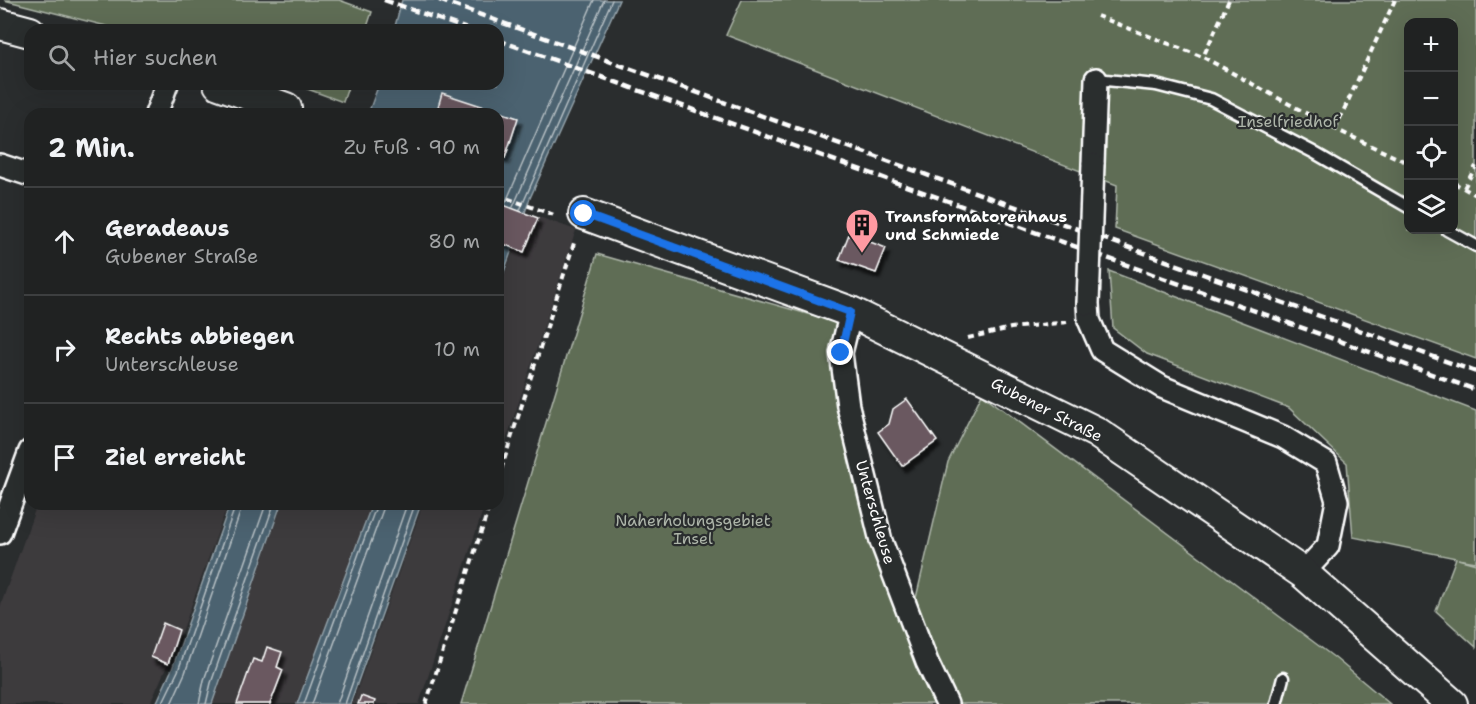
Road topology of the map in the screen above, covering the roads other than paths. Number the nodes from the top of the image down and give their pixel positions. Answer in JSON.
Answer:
{"nodes":[{"id":1,"x":0,"y":24,"type":"edge"},
{"id":2,"x":24,"y":30,"type":"edge"},
{"id":3,"x":1096,"y":80,"type":"joint"},
{"id":4,"x":165,"y":90,"type":"edge"},
{"id":5,"x":236,"y":90,"type":"edge"},
{"id":6,"x":158,"y":108,"type":"edge"},
{"id":7,"x":286,"y":108,"type":"dead end"},
{"id":8,"x":0,"y":165,"type":"edge"},
{"id":9,"x":24,"y":173,"type":"edge"},
{"id":10,"x":1404,"y":205,"type":"edge"},
{"id":11,"x":573,"y":216,"type":"road end"},
{"id":12,"x":1454,"y":234,"type":"edge"},
{"id":13,"x":1476,"y":246,"type":"edge"},
{"id":14,"x":850,"y":312,"type":"junction"},
{"id":15,"x":24,"y":467,"type":"edge"},
{"id":16,"x":0,"y":533,"type":"edge"},
{"id":17,"x":1302,"y":573,"type":"junction"},
{"id":18,"x":1283,"y":678,"type":"dead end"},
{"id":19,"x":947,"y":704,"type":"edge"},
{"id":20,"x":1276,"y":704,"type":"edge"},
{"id":21,"x":1452,"y":704,"type":"edge"}],
"edges":[{"from":1,"to":2,"type":"main road"},
{"from":3,"to":10,"type":"lane"},
{"from":3,"to":17,"type":"street","bridge":true},
{"from":4,"to":6,"type":"street"},
{"from":5,"to":7,"type":"main road"},
{"from":8,"to":9,"type":"street"},
{"from":11,"to":14,"type":"main road","name":"Gubener Straße"},
{"from":12,"to":13,"type":"lane"},
{"from":14,"to":17,"type":"main road","name":"Gubener Straße"},
{"from":14,"to":19,"type":"street","name":"Unterschleuse"},
{"from":15,"to":16,"type":"street"},
{"from":17,"to":21,"type":"main road","name":"Gubener Straße"},
{"from":18,"to":20,"type":"lane"}]}
